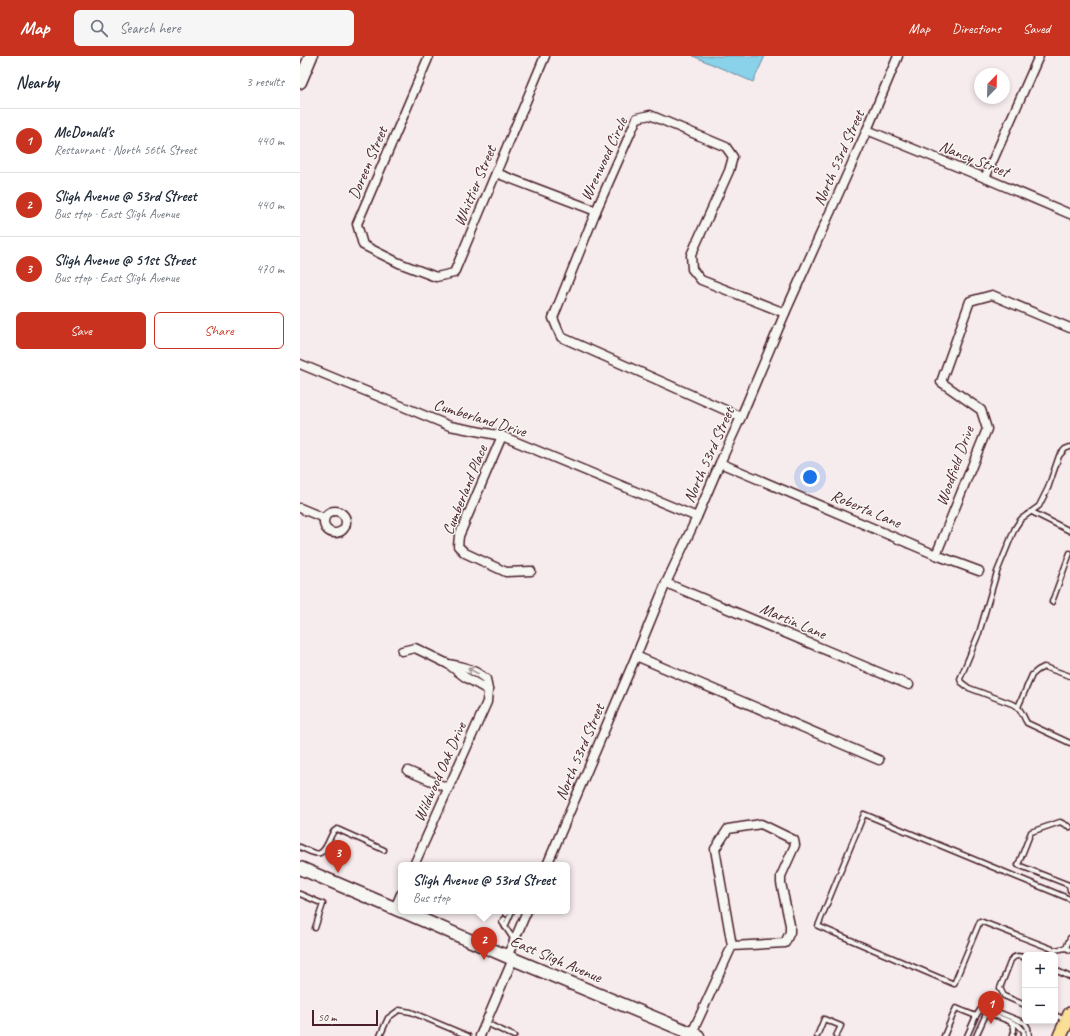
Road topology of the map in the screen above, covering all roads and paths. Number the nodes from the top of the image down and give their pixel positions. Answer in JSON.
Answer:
{"nodes":[{"id":1,"x":311,"y":56,"type":"edge"},
{"id":2,"x":429,"y":56,"type":"edge"},
{"id":3,"x":545,"y":56,"type":"edge"},
{"id":4,"x":898,"y":56,"type":"edge"},
{"id":5,"x":1039,"y":56,"type":"edge"},
{"id":6,"x":300,"y":82,"type":"edge"},
{"id":7,"x":867,"y":130,"type":"junction"},
{"id":8,"x":496,"y":173,"type":"junction"},
{"id":9,"x":985,"y":178,"type":"junction"},
{"id":10,"x":596,"y":211,"type":"junction"},
{"id":11,"x":1070,"y":214,"type":"edge"},
{"id":12,"x":399,"y":263,"type":"joint"},
{"id":13,"x":785,"y":313,"type":"junction"},
{"id":14,"x":1070,"y":328,"type":"edge"},
{"id":15,"x":300,"y":364,"type":"edge"},
{"id":16,"x":742,"y":417,"type":"junction"},
{"id":17,"x":502,"y":436,"type":"junction"},
{"id":18,"x":1070,"y":447,"type":"edge"},
{"id":19,"x":720,"y":463,"type":"junction"},
{"id":20,"x":300,"y":508,"type":"edge"},
{"id":21,"x":1032,"y":512,"type":"junction"},
{"id":22,"x":697,"y":517,"type":"junction"},
{"id":23,"x":324,"y":518,"type":"dead end"},
{"id":24,"x":1070,"y":530,"type":"edge"},
{"id":25,"x":1070,"y":553,"type":"edge"},
{"id":26,"x":936,"y":555,"type":"junction"},
{"id":27,"x":979,"y":571,"type":"dead end"},
{"id":28,"x":531,"y":572,"type":"dead end"},
{"id":29,"x":666,"y":583,"type":"junction"},
{"id":30,"x":1052,"y":602,"type":"dead end"},
{"id":31,"x":402,"y":651,"type":"dead end"},
{"id":32,"x":636,"y":656,"type":"junction"},
{"id":33,"x":1070,"y":676,"type":"edge"},
{"id":34,"x":909,"y":685,"type":"dead end"},
{"id":35,"x":1018,"y":707,"type":"junction"},
{"id":36,"x":1070,"y":743,"type":"edge"},
{"id":37,"x":879,"y":760,"type":"dead end"},
{"id":38,"x":408,"y":771,"type":"dead end"},
{"id":39,"x":448,"y":788,"type":"junction"},
{"id":40,"x":1070,"y":827,"type":"edge"},
{"id":41,"x":300,"y":847,"type":"edge"},
{"id":42,"x":384,"y":850,"type":"dead end"},
{"id":43,"x":415,"y":862,"type":"edge"},
{"id":44,"x":548,"y":862,"type":"edge"},
{"id":45,"x":300,"y":868,"type":"edge"},
{"id":46,"x":1070,"y":890,"type":"edge"},
{"id":47,"x":300,"y":894,"type":"edge"},
{"id":48,"x":1070,"y":899,"type":"edge"},
{"id":49,"x":398,"y":910,"type":"edge"},
{"id":50,"x":408,"y":914,"type":"edge"},
{"id":51,"x":511,"y":914,"type":"edge"},
{"id":52,"x":526,"y":914,"type":"edge"},
{"id":53,"x":504,"y":919,"type":"dead end"},
{"id":54,"x":505,"y":927,"type":"junction"},
{"id":55,"x":315,"y":928,"type":"dead end"},
{"id":56,"x":1070,"y":938,"type":"edge"},
{"id":57,"x":514,"y":940,"type":"junction"},
{"id":58,"x":732,"y":946,"type":"junction"},
{"id":59,"x":1068,"y":949,"type":"edge"},
{"id":60,"x":1022,"y":957,"type":"edge"},
{"id":61,"x":510,"y":958,"type":"junction"},
{"id":62,"x":1058,"y":971,"type":"edge"},
{"id":63,"x":1070,"y":977,"type":"edge"},
{"id":64,"x":1022,"y":1004,"type":"edge"},
{"id":65,"x":1058,"y":1015,"type":"edge"},
{"id":66,"x":976,"y":1016,"type":"junction"},
{"id":67,"x":1069,"y":1017,"type":"edge"},
{"id":68,"x":1011,"y":1022,"type":"junction"},
{"id":69,"x":486,"y":1023,"type":"junction"},
{"id":70,"x":1024,"y":1033,"type":"edge"},
{"id":71,"x":1013,"y":1034,"type":"edge"},
{"id":72,"x":695,"y":1035,"type":"edge"},
{"id":73,"x":380,"y":1036,"type":"edge"},
{"id":74,"x":468,"y":1036,"type":"edge"},
{"id":75,"x":480,"y":1036,"type":"edge"},
{"id":76,"x":514,"y":1036,"type":"edge"},
{"id":77,"x":817,"y":1036,"type":"edge"},
{"id":78,"x":836,"y":1036,"type":"edge"},
{"id":79,"x":944,"y":1036,"type":"edge"},
{"id":80,"x":967,"y":1036,"type":"edge"},
{"id":81,"x":976,"y":1036,"type":"edge"},
{"id":82,"x":1029,"y":1036,"type":"edge"},
{"id":83,"x":1060,"y":1036,"type":"edge"}],
"edges":[{"from":1,"to":6,"type":"street"},
{"from":2,"to":12,"type":"street","name":"Doreen Street"},
{"from":3,"to":8,"type":"street","name":"Whittier Street"},
{"from":4,"to":7,"type":"street","name":"North 53rd Street"},
{"from":5,"to":9,"type":"street"},
{"from":7,"to":9,"type":"street","name":"Nancy Street"},
{"from":7,"to":13,"type":"street","name":"North 53rd Street"},
{"from":8,"to":10,"type":"street"},
{"from":8,"to":12,"type":"street","name":"Whittier Street"},
{"from":9,"to":11,"type":"street","name":"Nancy Street"},
{"from":10,"to":13,"type":"street","name":"Wrenwood Circle"},
{"from":10,"to":16,"type":"street","name":"Wrenwood Circle"},
{"from":13,"to":16,"type":"street","name":"North 53rd Street"},
{"from":14,"to":26,"type":"street","name":"Woodfield Drive"},
{"from":15,"to":17,"type":"street","name":"Cumberland Drive"},
{"from":16,"to":19,"type":"street","name":"North 53rd Street"},
{"from":17,"to":22,"type":"street","name":"Cumberland Drive"},
{"from":17,"to":28,"type":"street","name":"Cumberland Place"},
{"from":18,"to":21,"type":"lane"},
{"from":19,"to":22,"type":"street","name":"North 53rd Street"},
{"from":19,"to":26,"type":"street","name":"Roberta Lane"},
{"from":20,"to":23,"type":"street"},
{"from":21,"to":24,"type":"lane"},
{"from":21,"to":35,"type":"lane"},
{"from":22,"to":29,"type":"street","name":"North 53rd Street"},
{"from":25,"to":30,"type":"lane"},
{"from":26,"to":27,"type":"street","name":"Roberta Lane"},
{"from":29,"to":32,"type":"street","name":"North 53rd Street"},
{"from":29,"to":34,"type":"street","name":"Martin Lane"},
{"from":31,"to":39,"type":"street","name":"Wildwood Oak Drive"},
{"from":32,"to":37,"type":"street"},
{"from":32,"to":44,"type":"street","name":"North 53rd Street"},
{"from":33,"to":35,"type":"lane"},
{"from":35,"to":36,"type":"lane"},
{"from":38,"to":39,"type":"street"},
{"from":39,"to":43,"type":"street","name":"Wildwood Oak Drive"},
{"from":40,"to":46,"type":"lane"},
{"from":41,"to":42,"type":"lane"},
{"from":45,"to":49,"type":"street","name":"East Sligh Avenue"},
{"from":47,"to":55,"type":"lane"},
{"from":48,"to":59,"type":"lane"},
{"from":50,"to":61,"type":"street","name":"East Sligh Avenue"},
{"from":51,"to":54,"type":"lane"},
{"from":52,"to":57,"type":"street"},
{"from":53,"to":54,"type":"lane"},
{"from":54,"to":57,"type":"lane"},
{"from":56,"to":59,"type":"lane"},
{"from":57,"to":61,"type":"street"},
{"from":58,"to":58,"type":"street"},
{"from":58,"to":72,"type":"street"},
{"from":60,"to":64,"type":"lane"},
{"from":61,"to":69,"type":"street"},
{"from":61,"to":72,"type":"street","name":"East Sligh Avenue"},
{"from":62,"to":63,"type":"lane"},
{"from":65,"to":67,"type":"lane"},
{"from":66,"to":79,"type":"lane"},
{"from":66,"to":80,"type":"lane"},
{"from":66,"to":82,"type":"lane"},
{"from":67,"to":83,"type":"main road"},
{"from":68,"to":70,"type":"lane"},
{"from":68,"to":71,"type":"lane"},
{"from":68,"to":81,"type":"lane"},
{"from":69,"to":75,"type":"street"},
{"from":69,"to":76,"type":"lane"},
{"from":73,"to":74,"type":"lane"},
{"from":77,"to":78,"type":"lane"}]}
